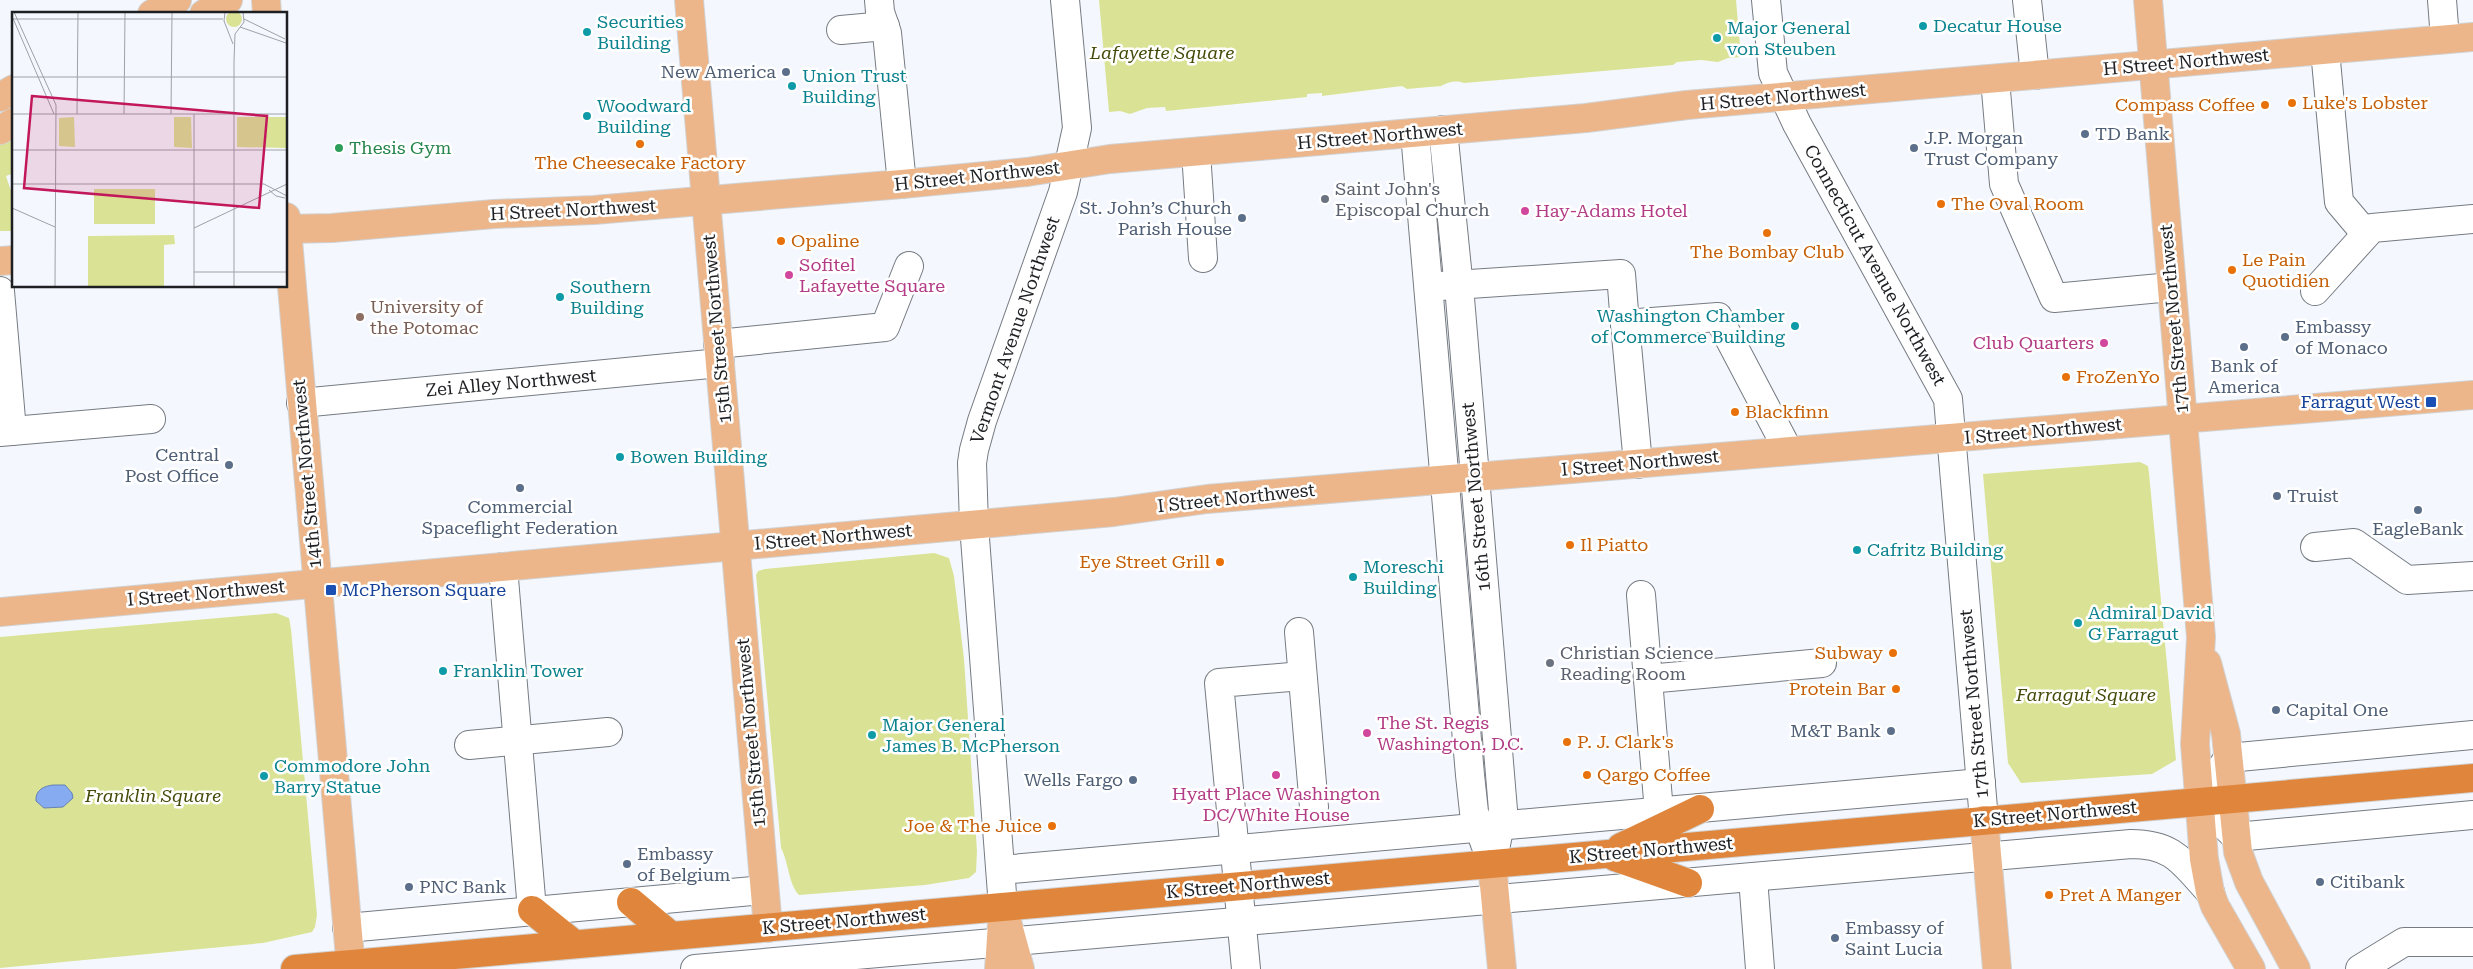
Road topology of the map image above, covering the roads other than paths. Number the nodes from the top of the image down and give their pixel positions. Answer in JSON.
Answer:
{"nodes":[{"id":1,"x":177,"y":0,"type":"edge"},
{"id":2,"x":228,"y":0,"type":"edge"},
{"id":3,"x":689,"y":0,"type":"edge"},
{"id":4,"x":1065,"y":0,"type":"edge"},
{"id":5,"x":1766,"y":0,"type":"edge"},
{"id":6,"x":2027,"y":0,"type":"edge"},
{"id":7,"x":2148,"y":0,"type":"edge"},
{"id":8,"x":2442,"y":0,"type":"edge"},
{"id":9,"x":156,"y":12,"type":"edge"},
{"id":10,"x":207,"y":12,"type":"edge"},
{"id":11,"x":882,"y":13,"type":"edge"},
{"id":12,"x":841,"y":30,"type":"dead end"},
{"id":13,"x":2473,"y":37,"type":"edge"},
{"id":14,"x":2445,"y":40,"type":"junction"},
{"id":15,"x":2325,"y":50,"type":"junction"},
{"id":16,"x":2152,"y":65,"type":"junction"},
{"id":17,"x":2035,"y":75,"type":"junction"},
{"id":18,"x":1995,"y":78,"type":"junction"},
{"id":19,"x":12,"y":90,"type":"edge"},
{"id":20,"x":1784,"y":96,"type":"junction"},
{"id":21,"x":0,"y":97,"type":"edge"},
{"id":22,"x":12,"y":123,"type":"edge"},
{"id":23,"x":0,"y":130,"type":"edge"},
{"id":24,"x":1443,"y":130,"type":"junction"},
{"id":25,"x":1415,"y":133,"type":"junction"},
{"id":26,"x":1196,"y":152,"type":"junction"},
{"id":27,"x":1069,"y":166,"type":"junction"},
{"id":28,"x":902,"y":184,"type":"junction"},
{"id":29,"x":706,"y":200,"type":"junction"},
{"id":30,"x":2473,"y":219,"type":"edge"},
{"id":31,"x":288,"y":225,"type":"edge"},
{"id":32,"x":2366,"y":234,"type":"junction"},
{"id":33,"x":288,"y":238,"type":"edge"},
{"id":34,"x":1203,"y":258,"type":"dead end"},
{"id":35,"x":909,"y":266,"type":"dead end"},
{"id":36,"x":1458,"y":284,"type":"junction"},
{"id":37,"x":1428,"y":287,"type":"junction"},
{"id":38,"x":2171,"y":287,"type":"junction"},
{"id":39,"x":0,"y":291,"type":"edge"},
{"id":40,"x":2315,"y":291,"type":"dead end"},
{"id":41,"x":1625,"y":324,"type":"junction"},
{"id":42,"x":719,"y":353,"type":"junction"},
{"id":43,"x":2473,"y":395,"type":"edge"},
{"id":44,"x":301,"y":403,"type":"junction"},
{"id":45,"x":151,"y":419,"type":"dead end"},
{"id":46,"x":2182,"y":419,"type":"junction"},
{"id":47,"x":6,"y":431,"type":"edge"},
{"id":48,"x":1952,"y":439,"type":"junction"},
{"id":49,"x":1788,"y":450,"type":"junction"},
{"id":50,"x":1638,"y":464,"type":"junction"},
{"id":51,"x":1474,"y":477,"type":"junction"},
{"id":52,"x":1446,"y":479,"type":"junction"},
{"id":53,"x":974,"y":525,"type":"junction"},
{"id":54,"x":736,"y":546,"type":"junction"},
{"id":55,"x":2315,"y":547,"type":"dead end"},
{"id":56,"x":503,"y":567,"type":"junction"},
{"id":57,"x":2473,"y":576,"type":"edge"},
{"id":58,"x":317,"y":584,"type":"junction"},
{"id":59,"x":1641,"y":595,"type":"dead end"},
{"id":60,"x":0,"y":612,"type":"edge"},
{"id":61,"x":1299,"y":632,"type":"dead end"},
{"id":62,"x":2201,"y":637,"type":"junction"},
{"id":63,"x":1822,"y":664,"type":"dead end"},
{"id":64,"x":1302,"y":676,"type":"junction"},
{"id":65,"x":1648,"y":679,"type":"junction"},
{"id":66,"x":608,"y":732,"type":"dead end"},
{"id":67,"x":2473,"y":735,"type":"edge"},
{"id":68,"x":517,"y":740,"type":"junction"},
{"id":69,"x":469,"y":745,"type":"dead end"},
{"id":70,"x":2228,"y":758,"type":"junction"},
{"id":71,"x":2470,"y":776,"type":"edge"},
{"id":72,"x":1981,"y":783,"type":"junction"},
{"id":73,"x":2232,"y":798,"type":"junction"},
{"id":74,"x":2200,"y":801,"type":"junction"},
{"id":75,"x":1314,"y":807,"type":"dead end"},
{"id":76,"x":1700,"y":809,"type":"junction"},
{"id":77,"x":1659,"y":812,"type":"junction"},
{"id":78,"x":2473,"y":815,"type":"edge"},
{"id":79,"x":1984,"y":820,"type":"junction"},
{"id":80,"x":1489,"y":827,"type":"junction"},
{"id":81,"x":2236,"y":836,"type":"junction"},
{"id":82,"x":1234,"y":851,"type":"junction"},
{"id":83,"x":1607,"y":854,"type":"junction"},
{"id":84,"x":1987,"y":857,"type":"junction"},
{"id":85,"x":1492,"y":864,"type":"junction"},
{"id":86,"x":1001,"y":870,"type":"junction"},
{"id":87,"x":1753,"y":878,"type":"junction"},
{"id":88,"x":1688,"y":883,"type":"junction"},
{"id":89,"x":1238,"y":885,"type":"junction"},
{"id":90,"x":764,"y":890,"type":"junction"},
{"id":91,"x":2210,"y":892,"type":"junction"},
{"id":92,"x":1496,"y":900,"type":"junction"},
{"id":93,"x":631,"y":902,"type":"junction"},
{"id":94,"x":1003,"y":907,"type":"junction"},
{"id":95,"x":532,"y":910,"type":"junction"},
{"id":96,"x":1242,"y":921,"type":"junction"},
{"id":97,"x":348,"y":928,"type":"junction"},
{"id":98,"x":768,"y":928,"type":"junction"},
{"id":99,"x":670,"y":935,"type":"junction"},
{"id":100,"x":2473,"y":942,"type":"edge"},
{"id":101,"x":574,"y":944,"type":"junction"},
{"id":102,"x":1004,"y":951,"type":"edge"},
{"id":103,"x":351,"y":966,"type":"edge"},
{"id":104,"x":773,"y":966,"type":"edge"},
{"id":105,"x":296,"y":969,"type":"edge"},
{"id":106,"x":696,"y":969,"type":"edge"},
{"id":107,"x":1020,"y":969,"type":"edge"},
{"id":108,"x":1246,"y":969,"type":"edge"},
{"id":109,"x":1502,"y":969,"type":"edge"},
{"id":110,"x":1760,"y":969,"type":"edge"},
{"id":111,"x":1997,"y":969,"type":"edge"},
{"id":112,"x":2251,"y":969,"type":"edge"},
{"id":113,"x":2296,"y":969,"type":"edge"},
{"id":114,"x":2360,"y":969,"type":"edge"}],
"edges":[{"from":1,"to":9,"type":"main road"},
{"from":2,"to":10,"type":"main road"},
{"from":3,"to":29,"type":"main road","name":"15th Street Northwest"},
{"from":4,"to":27,"type":"street","name":"Vermont Avenue Northwest"},
{"from":5,"to":20,"type":"street","name":"Connecticut Avenue Northwest"},
{"from":6,"to":17,"type":"street"},
{"from":7,"to":16,"type":"main road","name":"17th Street Northwest"},
{"from":8,"to":14,"type":"street"},
{"from":11,"to":12,"type":"street"},
{"from":11,"to":28,"type":"street"},
{"from":13,"to":14,"type":"main road","name":"H Street Northwest"},
{"from":14,"to":15,"type":"main road","name":"H Street Northwest"},
{"from":15,"to":16,"type":"main road","name":"H Street Northwest"},
{"from":15,"to":32,"type":"street"},
{"from":16,"to":17,"type":"main road","name":"H Street Northwest"},
{"from":16,"to":38,"type":"main road","name":"17th Street Northwest"},
{"from":17,"to":18,"type":"main road","name":"H Street Northwest"},
{"from":18,"to":20,"type":"main road","name":"H Street Northwest"},
{"from":18,"to":38,"type":"street"},
{"from":19,"to":21,"type":"main road"},
{"from":20,"to":24,"type":"main road","name":"H Street Northwest"},
{"from":20,"to":48,"type":"street","name":"Connecticut Avenue Northwest"},
{"from":22,"to":23,"type":"main road"},
{"from":24,"to":25,"type":"main road","name":"H Street Northwest"},
{"from":24,"to":36,"type":"street","name":"16th Street Northwest"},
{"from":25,"to":26,"type":"main road","name":"H Street Northwest"},
{"from":25,"to":37,"type":"street","name":"16th Street Northwest"},
{"from":26,"to":27,"type":"main road","name":"H Street Northwest"},
{"from":26,"to":34,"type":"street"},
{"from":27,"to":28,"type":"main road","name":"H Street Northwest"},
{"from":27,"to":53,"type":"street","name":"Vermont Avenue Northwest"},
{"from":28,"to":29,"type":"main road","name":"H Street Northwest"},
{"from":29,"to":31,"type":"main road","name":"H Street Northwest"},
{"from":29,"to":42,"type":"main road","name":"15th Street Northwest"},
{"from":30,"to":32,"type":"street"},
{"from":32,"to":40,"type":"street"},
{"from":33,"to":44,"type":"main road","name":"14th Street Northwest"},
{"from":35,"to":42,"type":"street","name":"Zei Alley Northwest"},
{"from":36,"to":37,"type":"street"},
{"from":36,"to":41,"type":"street"},
{"from":36,"to":51,"type":"street","name":"16th Street Northwest"},
{"from":37,"to":52,"type":"street","name":"16th Street Northwest"},
{"from":38,"to":46,"type":"main road","name":"17th Street Northwest"},
{"from":39,"to":47,"type":"street"},
{"from":41,"to":49,"type":"street"},
{"from":41,"to":50,"type":"street"},
{"from":42,"to":44,"type":"street","name":"Zei Alley Northwest"},
{"from":42,"to":54,"type":"main road","name":"15th Street Northwest"},
{"from":43,"to":46,"type":"main road","name":"I Street Northwest"},
{"from":44,"to":58,"type":"main road","name":"14th Street Northwest"},
{"from":45,"to":47,"type":"street"},
{"from":46,"to":48,"type":"main road","name":"I Street Northwest"},
{"from":46,"to":62,"type":"main road","name":"17th Street Northwest"},
{"from":48,"to":49,"type":"main road","name":"I Street Northwest"},
{"from":48,"to":72,"type":"street","name":"17th Street Northwest"},
{"from":49,"to":50,"type":"main road","name":"I Street Northwest"},
{"from":50,"to":51,"type":"main road","name":"I Street Northwest"},
{"from":51,"to":52,"type":"main road","name":"I Street Northwest"},
{"from":51,"to":80,"type":"street","name":"16th Street Northwest"},
{"from":52,"to":53,"type":"main road","name":"I Street Northwest"},
{"from":52,"to":80,"type":"street","name":"16th Street Northwest"},
{"from":53,"to":54,"type":"main road","name":"I Street Northwest"},
{"from":53,"to":86,"type":"street"},
{"from":54,"to":56,"type":"main road","name":"I Street Northwest"},
{"from":54,"to":90,"type":"main road","name":"15th Street Northwest"},
{"from":55,"to":57,"type":"street"},
{"from":56,"to":58,"type":"main road","name":"I Street Northwest"},
{"from":56,"to":68,"type":"street"},
{"from":58,"to":60,"type":"main road","name":"I Street Northwest"},
{"from":58,"to":97,"type":"main road","name":"14th Street Northwest"},
{"from":59,"to":65,"type":"street"},
{"from":61,"to":64,"type":"street"},
{"from":62,"to":70,"type":"main road","name":"17th Street Northwest"},
{"from":62,"to":74,"type":"main road","name":"17th Street Northwest"},
{"from":63,"to":65,"type":"street"},
{"from":64,"to":75,"type":"street"},
{"from":64,"to":82,"type":"street"},
{"from":65,"to":77,"type":"street"},
{"from":66,"to":68,"type":"street"},
{"from":67,"to":70,"type":"street"},
{"from":68,"to":69,"type":"street"},
{"from":68,"to":95,"type":"street"},
{"from":70,"to":73,"type":"main road","name":"17th Street Northwest"},
{"from":70,"to":74,"type":"street"},
{"from":71,"to":73,"type":"highway","name":"K Street Northwest"},
{"from":72,"to":76,"type":"street","name":"K Street Northwest"},
{"from":72,"to":79,"type":"street","name":"17th Street Northwest"},
{"from":73,"to":74,"type":"highway","name":"K Street Northwest"},
{"from":73,"to":81,"type":"main road"},
{"from":74,"to":79,"type":"highway","name":"K Street Northwest"},
{"from":74,"to":81,"type":"street"},
{"from":74,"to":91,"type":"main road"},
{"from":76,"to":77,"type":"street","name":"K Street Northwest"},
{"from":76,"to":83,"type":"highway"},
{"from":77,"to":80,"type":"street","name":"K Street Northwest"},
{"from":78,"to":81,"type":"street"},
{"from":79,"to":83,"type":"highway","name":"K Street Northwest"},
{"from":79,"to":84,"type":"main road","name":"17th Street Northwest"},
{"from":80,"to":82,"type":"street","name":"K Street Northwest"},
{"from":80,"to":85,"type":"street","name":"16th Street Northwest"},
{"from":81,"to":113,"type":"main road"},
{"from":82,"to":86,"type":"street","name":"K Street Northwest"},
{"from":82,"to":89,"type":"street"},
{"from":83,"to":85,"type":"highway","name":"K Street Northwest"},
{"from":83,"to":88,"type":"highway"},
{"from":84,"to":87,"type":"street","name":"K Street Northwest"},
{"from":84,"to":91,"type":"street","name":"K Street Northwest"},
{"from":84,"to":111,"type":"main road","name":"17th Street Northwest"},
{"from":85,"to":89,"type":"highway","name":"K Street Northwest"},
{"from":85,"to":92,"type":"main road","name":"16th Street Northwest"},
{"from":86,"to":94,"type":"street"},
{"from":87,"to":88,"type":"street","name":"K Street Northwest"},
{"from":87,"to":110,"type":"street"},
{"from":88,"to":92,"type":"street","name":"K Street Northwest"},
{"from":89,"to":94,"type":"highway","name":"K Street Northwest"},
{"from":89,"to":96,"type":"street"},
{"from":90,"to":93,"type":"street"},
{"from":90,"to":98,"type":"main road","name":"15th Street Northwest"},
{"from":91,"to":112,"type":"main road"},
{"from":92,"to":96,"type":"street","name":"K Street Northwest"},
{"from":92,"to":109,"type":"main road","name":"16th Street Northwest"},
{"from":93,"to":95,"type":"street"},
{"from":93,"to":99,"type":"highway"},
{"from":94,"to":98,"type":"highway","name":"K Street Northwest"},
{"from":94,"to":102,"type":"main road"},
{"from":95,"to":97,"type":"street"},
{"from":95,"to":101,"type":"highway"},
{"from":96,"to":102,"type":"street","name":"K Street Northwest"},
{"from":96,"to":108,"type":"street"},
{"from":97,"to":103,"type":"main road","name":"14th Street Northwest"},
{"from":98,"to":99,"type":"highway","name":"K Street Northwest"},
{"from":98,"to":104,"type":"street"},
{"from":99,"to":101,"type":"highway","name":"K Street Northwest"},
{"from":100,"to":114,"type":"street"},
{"from":101,"to":103,"type":"highway","name":"K Street Northwest"},
{"from":102,"to":104,"type":"street","name":"K Street Northwest"},
{"from":102,"to":107,"type":"main road"},
{"from":103,"to":105,"type":"highway","name":"K Street Northwest"},
{"from":104,"to":106,"type":"street","name":"K Street Northwest"}]}
